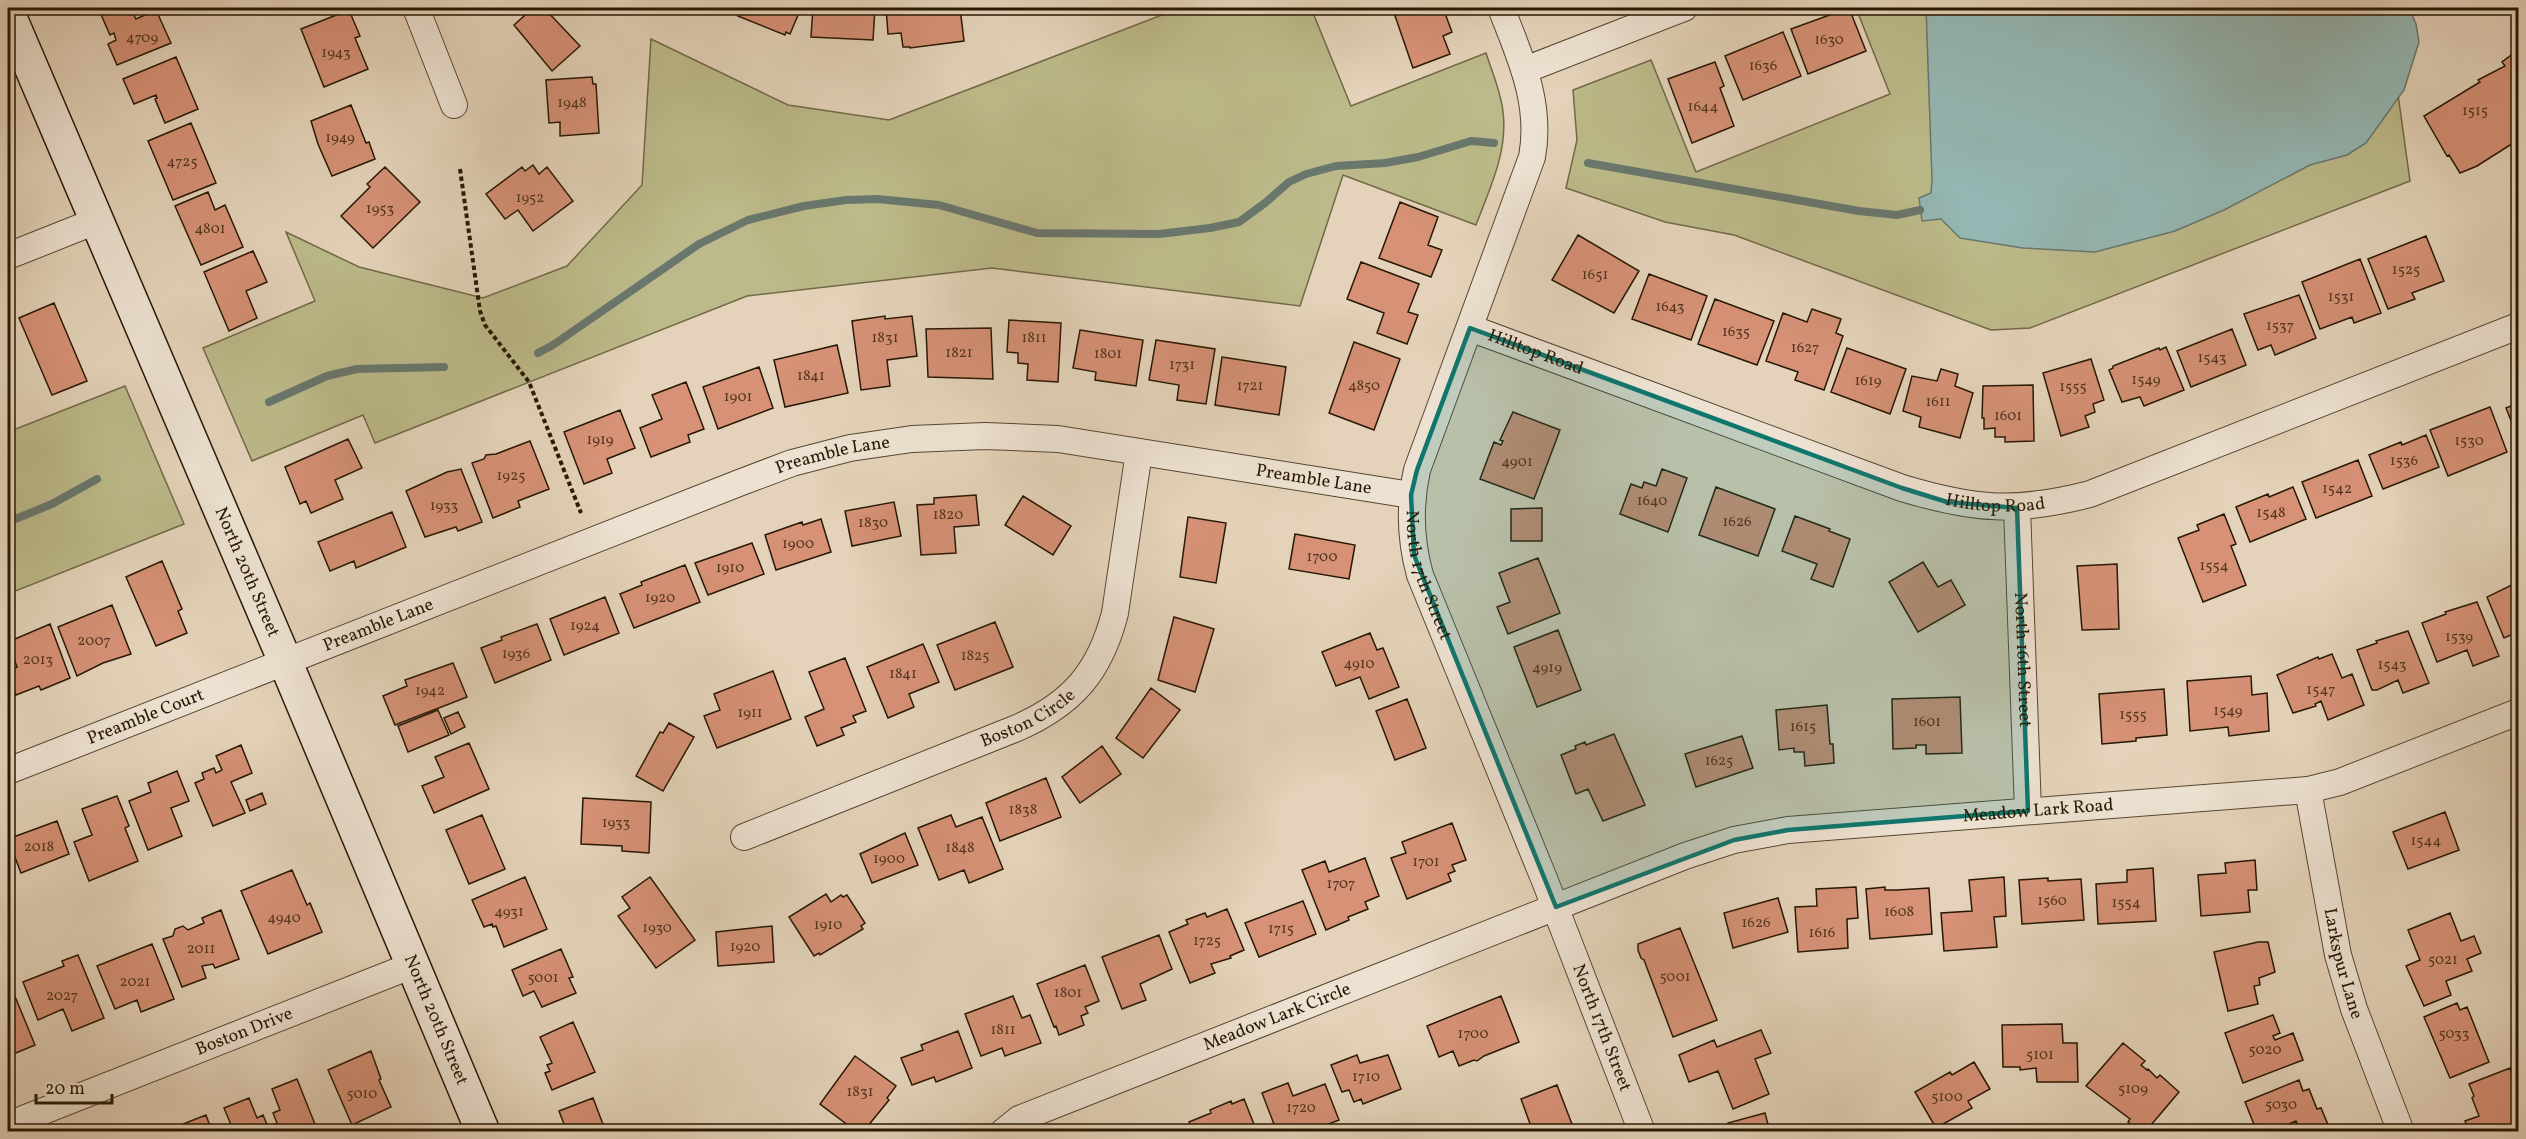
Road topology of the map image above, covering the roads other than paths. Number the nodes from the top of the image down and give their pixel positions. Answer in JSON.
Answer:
{"nodes":[{"id":1,"x":416,"y":8,"type":"edge"},
{"id":2,"x":1501,"y":8,"type":"edge"},
{"id":3,"x":1684,"y":8,"type":"edge"},
{"id":4,"x":8,"y":13,"type":"edge"},
{"id":5,"x":1525,"y":70,"type":"junction"},
{"id":6,"x":454,"y":105,"type":"dead end"},
{"id":7,"x":96,"y":221,"type":"junction"},
{"id":8,"x":8,"y":256,"type":"edge"},
{"id":9,"x":2518,"y":326,"type":"edge"},
{"id":10,"x":1470,"y":328,"type":"junction"},
{"id":11,"x":1139,"y":452,"type":"junction"},
{"id":12,"x":1411,"y":495,"type":"junction"},
{"id":13,"x":2017,"y":508,"type":"junction"},
{"id":14,"x":285,"y":661,"type":"junction"},
{"id":15,"x":2518,"y":712,"type":"edge"},
{"id":16,"x":8,"y":771,"type":"edge"},
{"id":17,"x":2308,"y":790,"type":"junction"},
{"id":18,"x":2028,"y":811,"type":"junction"},
{"id":19,"x":744,"y":837,"type":"dead end"},
{"id":20,"x":1556,"y":907,"type":"junction"},
{"id":21,"x":413,"y":965,"type":"junction"},
{"id":22,"x":8,"y":1125,"type":"edge"},
{"id":23,"x":483,"y":1131,"type":"edge"},
{"id":24,"x":1003,"y":1131,"type":"edge"},
{"id":25,"x":1642,"y":1131,"type":"edge"},
{"id":26,"x":2401,"y":1131,"type":"edge"}],
"edges":[{"from":1,"to":6,"type":"street"},
{"from":2,"to":5,"type":"street","name":"North 17th Street"},
{"from":3,"to":5,"type":"street"},
{"from":4,"to":7,"type":"street","name":"North 20th Street"},
{"from":5,"to":10,"type":"street","name":"North 17th Street"},
{"from":7,"to":8,"type":"street"},
{"from":7,"to":14,"type":"street","name":"North 20th Street"},
{"from":9,"to":13,"type":"street","name":"Hilltop Road"},
{"from":10,"to":12,"type":"street","name":"North 17th Street"},
{"from":10,"to":13,"type":"street","name":"Hilltop Road"},
{"from":11,"to":12,"type":"street","name":"Preamble Lane"},
{"from":11,"to":14,"type":"street","name":"Preamble Lane"},
{"from":11,"to":19,"type":"street","name":"Boston Circle"},
{"from":12,"to":20,"type":"street","name":"North 17th Street"},
{"from":13,"to":18,"type":"street","name":"North 16th Street"},
{"from":14,"to":16,"type":"street","name":"Preamble Court"},
{"from":14,"to":21,"type":"street","name":"North 20th Street"},
{"from":15,"to":17,"type":"street","name":"Meadow Lark Road"},
{"from":17,"to":18,"type":"street","name":"Meadow Lark Road"},
{"from":17,"to":26,"type":"street","name":"Larkspur Lane"},
{"from":18,"to":20,"type":"street","name":"Meadow Lark Road"},
{"from":20,"to":24,"type":"street","name":"Meadow Lark Circle"},
{"from":20,"to":25,"type":"street","name":"North 17th Street"},
{"from":21,"to":22,"type":"street","name":"Boston Drive"},
{"from":21,"to":23,"type":"street","name":"North 20th Street"}]}
